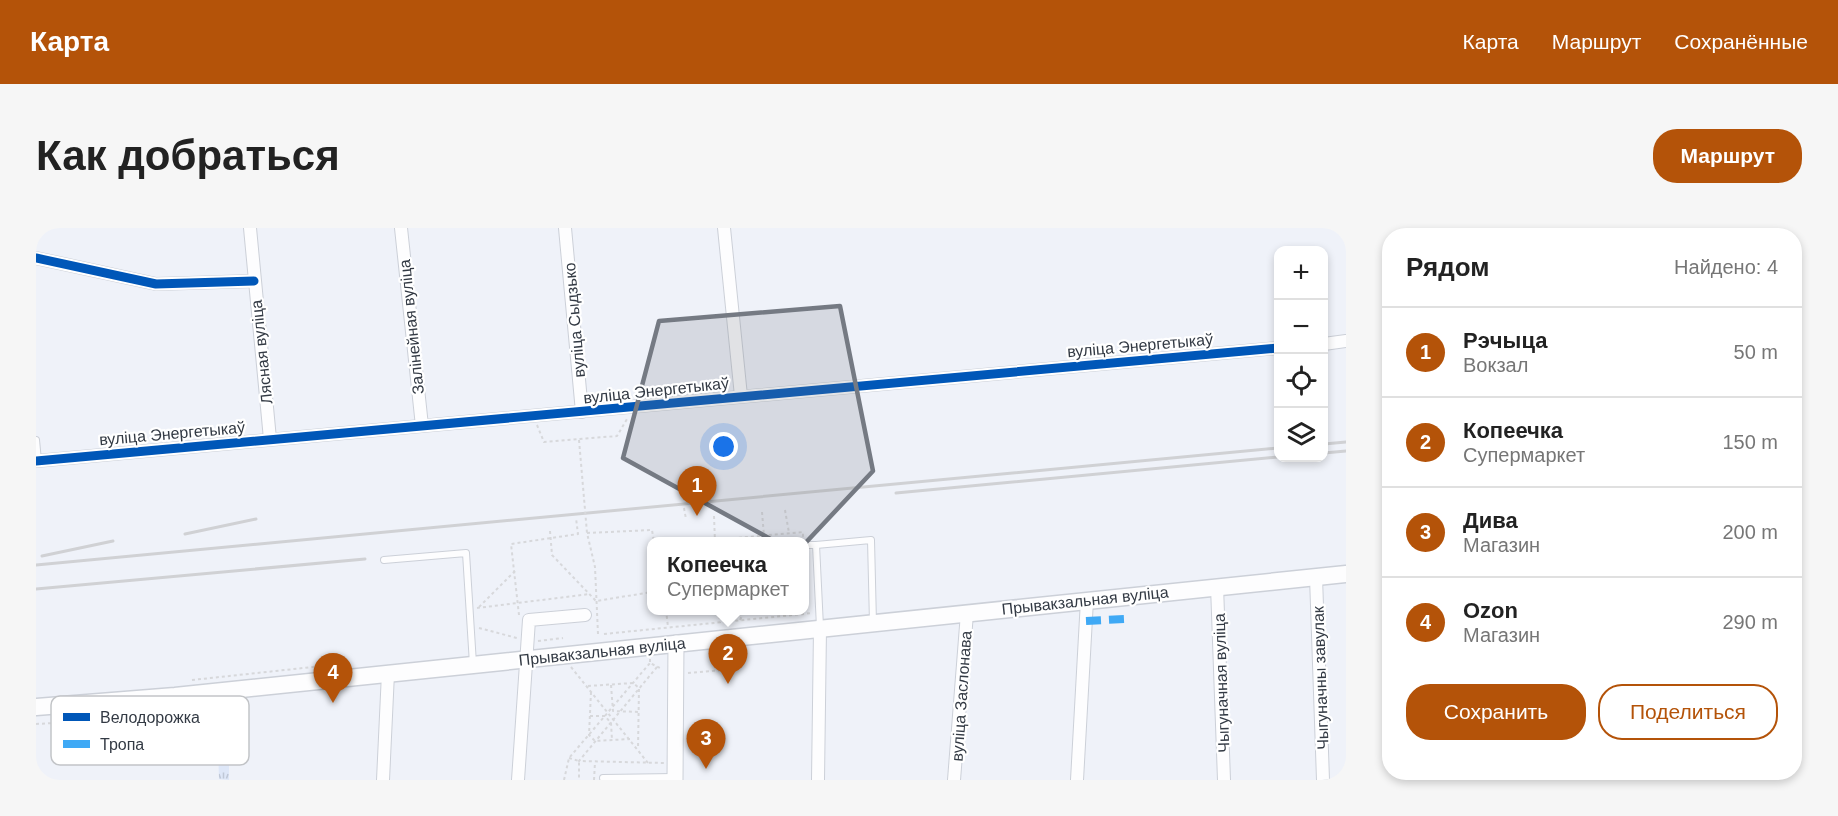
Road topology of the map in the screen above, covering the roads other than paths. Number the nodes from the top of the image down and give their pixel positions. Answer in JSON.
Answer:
{"nodes":[{"id":1,"x":250,"y":228,"type":"edge"},
{"id":2,"x":401,"y":228,"type":"edge"},
{"id":3,"x":565,"y":228,"type":"edge"},
{"id":4,"x":724,"y":228,"type":"edge"},
{"id":5,"x":36,"y":258,"type":"edge"},
{"id":6,"x":254,"y":281,"type":"junction"},
{"id":7,"x":1346,"y":341,"type":"edge"},
{"id":8,"x":1328,"y":343,"type":"edge"},
{"id":9,"x":1274,"y":348,"type":"edge"},
{"id":10,"x":741,"y":396,"type":"junction"},
{"id":11,"x":582,"y":412,"type":"junction"},
{"id":12,"x":422,"y":426,"type":"junction"},
{"id":13,"x":270,"y":439,"type":"junction"},
{"id":14,"x":36,"y":440,"type":"edge"},
{"id":15,"x":37,"y":461,"type":"edge"},
{"id":16,"x":809,"y":543,"type":"edge"},
{"id":17,"x":816,"y":544,"type":"junction"},
{"id":18,"x":384,"y":560,"type":"dead end"},
{"id":19,"x":1346,"y":574,"type":"edge"},
{"id":20,"x":1316,"y":576,"type":"junction"},
{"id":21,"x":1217,"y":586,"type":"junction"},
{"id":22,"x":1087,"y":600,"type":"junction"},
{"id":23,"x":967,"y":613,"type":"junction"},
{"id":24,"x":585,"y":615,"type":"dead end"},
{"id":25,"x":819,"y":621,"type":"junction"},
{"id":26,"x":873,"y":623,"type":"junction"},
{"id":27,"x":676,"y":643,"type":"junction"},
{"id":28,"x":520,"y":652,"type":"junction"},
{"id":29,"x":473,"y":664,"type":"junction"},
{"id":30,"x":388,"y":674,"type":"junction"},
{"id":31,"x":153,"y":696,"type":"edge"},
{"id":32,"x":51,"y":706,"type":"edge"},
{"id":33,"x":36,"y":707,"type":"edge"},
{"id":34,"x":603,"y":778,"type":"dead end"},
{"id":35,"x":672,"y":778,"type":"edge"},
{"id":36,"x":383,"y":780,"type":"edge"},
{"id":37,"x":518,"y":780,"type":"edge"},
{"id":38,"x":818,"y":780,"type":"edge"},
{"id":39,"x":954,"y":780,"type":"edge"},
{"id":40,"x":1077,"y":780,"type":"edge"},
{"id":41,"x":1224,"y":780,"type":"edge"},
{"id":42,"x":1323,"y":780,"type":"edge"}],
"edges":[{"from":1,"to":6,"type":"street","name":"Лясная вуліца"},
{"from":2,"to":12,"type":"street","name":"Залінейная вуліца"},
{"from":3,"to":11,"type":"street","name":"вуліца Сыдзько"},
{"from":4,"to":10,"type":"street"},
{"from":5,"to":6,"type":"street"},
{"from":6,"to":13,"type":"street","name":"Лясная вуліца"},
{"from":7,"to":8,"type":"street"},
{"from":9,"to":10,"type":"street","name":"вуліца Энергетыкаў"},
{"from":10,"to":11,"type":"street","name":"вуліца Энергетыкаў"},
{"from":11,"to":12,"type":"street","name":"вуліца Энергетыкаў"},
{"from":12,"to":13,"type":"street","name":"вуліца Энергетыкаў"},
{"from":13,"to":15,"type":"street","name":"вуліца Энергетыкаў"},
{"from":14,"to":15,"type":"lane"},
{"from":16,"to":17,"type":"lane"},
{"from":17,"to":25,"type":"lane"},
{"from":17,"to":26,"type":"lane"},
{"from":18,"to":29,"type":"lane"},
{"from":19,"to":20,"type":"main road","name":"Прывакзальная вуліца"},
{"from":20,"to":21,"type":"main road","name":"Прывакзальная вуліца"},
{"from":20,"to":42,"type":"street","name":"Чыгуначны завулак"},
{"from":21,"to":22,"type":"main road","name":"Прывакзальная вуліца"},
{"from":21,"to":41,"type":"street","name":"Чыгуначная вуліца"},
{"from":22,"to":23,"type":"main road","name":"Прывакзальная вуліца"},
{"from":22,"to":40,"type":"street"},
{"from":23,"to":26,"type":"main road","name":"Прывакзальная вуліца"},
{"from":23,"to":39,"type":"street","name":"вуліца Заслонава"},
{"from":24,"to":28,"type":"street"},
{"from":25,"to":26,"type":"main road","name":"Прывакзальная вуліца"},
{"from":25,"to":27,"type":"main road","name":"Прывакзальная вуліца"},
{"from":25,"to":38,"type":"street"},
{"from":27,"to":28,"type":"main road","name":"Прывакзальная вуліца"},
{"from":27,"to":35,"type":"street"},
{"from":28,"to":29,"type":"main road","name":"Прывакзальная вуліца"},
{"from":28,"to":37,"type":"street"},
{"from":29,"to":30,"type":"main road","name":"Прывакзальная вуліца"},
{"from":30,"to":31,"type":"main road","name":"Прывакзальная вуліца"},
{"from":30,"to":36,"type":"street"},
{"from":32,"to":33,"type":"main road","name":"Прывакзальная вуліца"},
{"from":34,"to":35,"type":"lane"}]}
